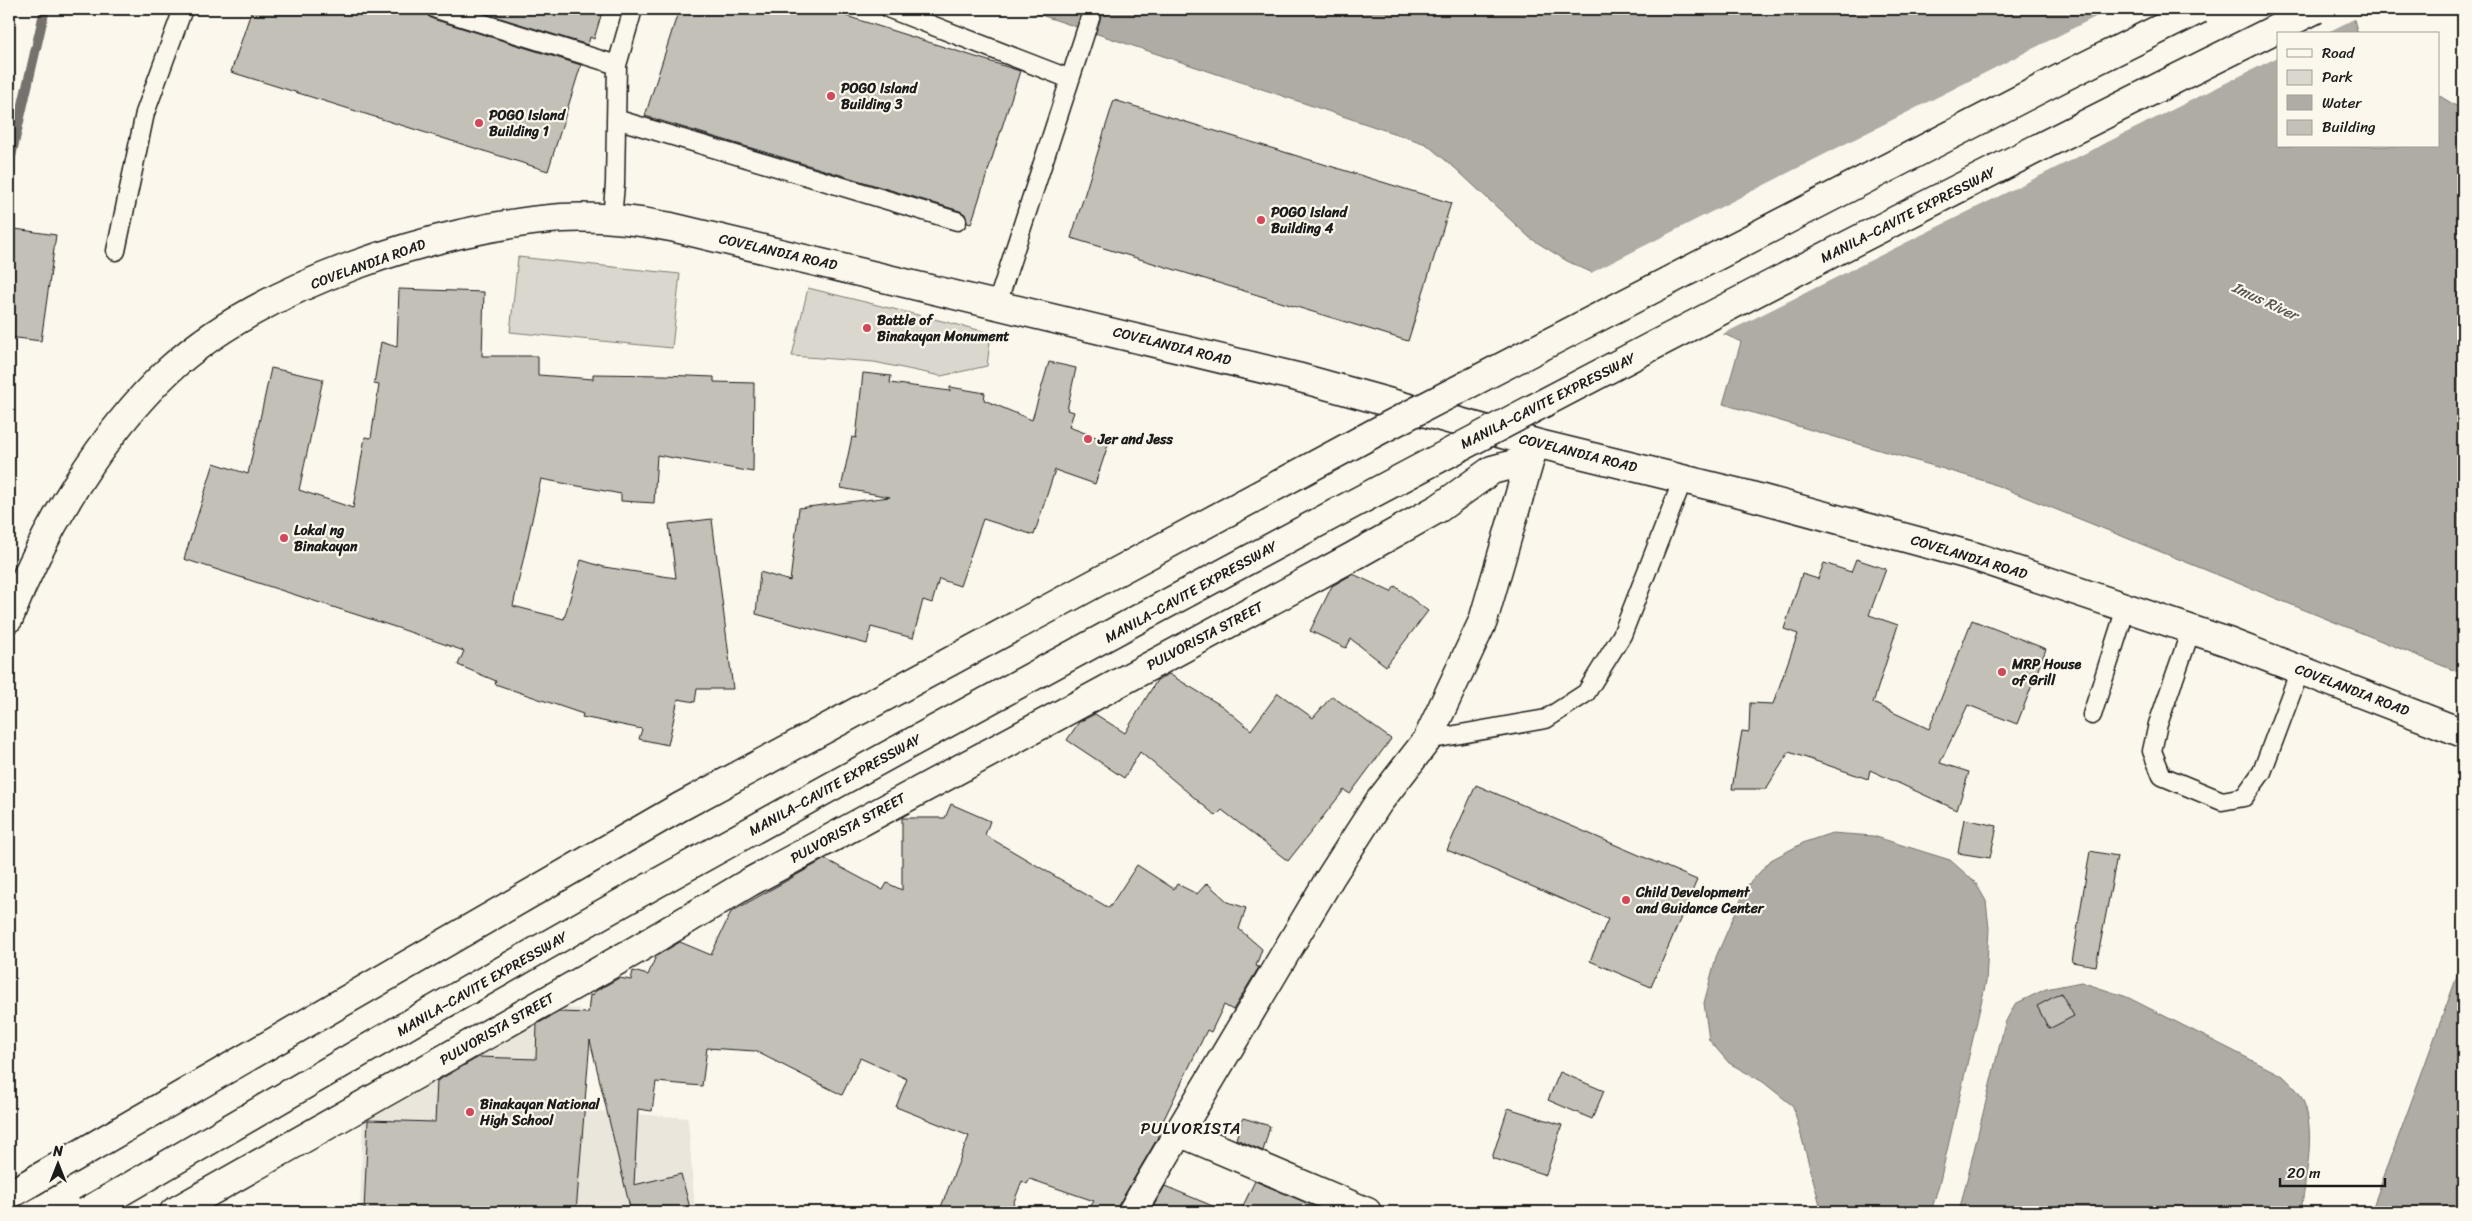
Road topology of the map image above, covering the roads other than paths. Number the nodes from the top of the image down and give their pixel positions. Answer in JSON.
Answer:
{"nodes":[{"id":1,"x":182,"y":9,"type":"edge"},
{"id":2,"x":436,"y":9,"type":"edge"},
{"id":3,"x":633,"y":9,"type":"edge"},
{"id":4,"x":890,"y":9,"type":"edge"},
{"id":5,"x":1093,"y":9,"type":"edge"},
{"id":6,"x":2200,"y":9,"type":"edge"},
{"id":7,"x":2316,"y":9,"type":"edge"},
{"id":8,"x":617,"y":65,"type":"junction"},
{"id":9,"x":1070,"y":79,"type":"junction"},
{"id":10,"x":616,"y":119,"type":"junction"},
{"id":11,"x":612,"y":219,"type":"junction"},
{"id":12,"x":957,"y":221,"type":"dead end"},
{"id":13,"x":116,"y":251,"type":"dead end"},
{"id":14,"x":997,"y":304,"type":"junction"},
{"id":15,"x":1532,"y":452,"type":"junction"},
{"id":16,"x":1683,"y":479,"type":"junction"},
{"id":17,"x":2126,"y":608,"type":"junction"},
{"id":18,"x":9,"y":618,"type":"edge"},
{"id":19,"x":2191,"y":630,"type":"junction"},
{"id":20,"x":2300,"y":670,"type":"junction"},
{"id":21,"x":2092,"y":716,"type":"dead end"},
{"id":22,"x":2463,"y":734,"type":"edge"},
{"id":23,"x":1427,"y":740,"type":"junction"},
{"id":24,"x":1179,"y":1132,"type":"junction"},
{"id":25,"x":9,"y":1195,"type":"edge"},
{"id":26,"x":86,"y":1212,"type":"edge"},
{"id":27,"x":174,"y":1212,"type":"edge"},
{"id":28,"x":1132,"y":1212,"type":"edge"},
{"id":29,"x":1367,"y":1212,"type":"edge"}],
"edges":[{"from":1,"to":13,"type":"lane"},
{"from":2,"to":8,"type":"lane"},
{"from":3,"to":8,"type":"lane"},
{"from":4,"to":9,"type":"lane"},
{"from":5,"to":9,"type":"lane"},
{"from":6,"to":25,"type":"main road","bridge":true},
{"from":7,"to":26,"type":"main road","name":"MANILA–CAVITE EXPRESSWAY","bridge":true},
{"from":8,"to":10,"type":"lane"},
{"from":9,"to":14,"type":"lane"},
{"from":10,"to":11,"type":"lane"},
{"from":10,"to":12,"type":"lane"},
{"from":11,"to":14,"type":"main road","name":"COVELANDIA ROAD"},
{"from":11,"to":18,"type":"main road","name":"COVELANDIA ROAD"},
{"from":14,"to":15,"type":"main road","name":"COVELANDIA ROAD"},
{"from":15,"to":16,"type":"main road","name":"COVELANDIA ROAD"},
{"from":15,"to":23,"type":"main road"},
{"from":15,"to":27,"type":"main road","name":"PULVORISTA STREET"},
{"from":16,"to":17,"type":"main road","name":"COVELANDIA ROAD"},
{"from":16,"to":23,"type":"lane"},
{"from":17,"to":19,"type":"main road","name":"COVELANDIA ROAD"},
{"from":17,"to":21,"type":"lane"},
{"from":19,"to":20,"type":"main road","name":"COVELANDIA ROAD"},
{"from":19,"to":20,"type":"lane"},
{"from":20,"to":22,"type":"main road","name":"COVELANDIA ROAD"},
{"from":23,"to":24,"type":"main road"},
{"from":24,"to":28,"type":"main road"},
{"from":24,"to":29,"type":"main road"}]}
